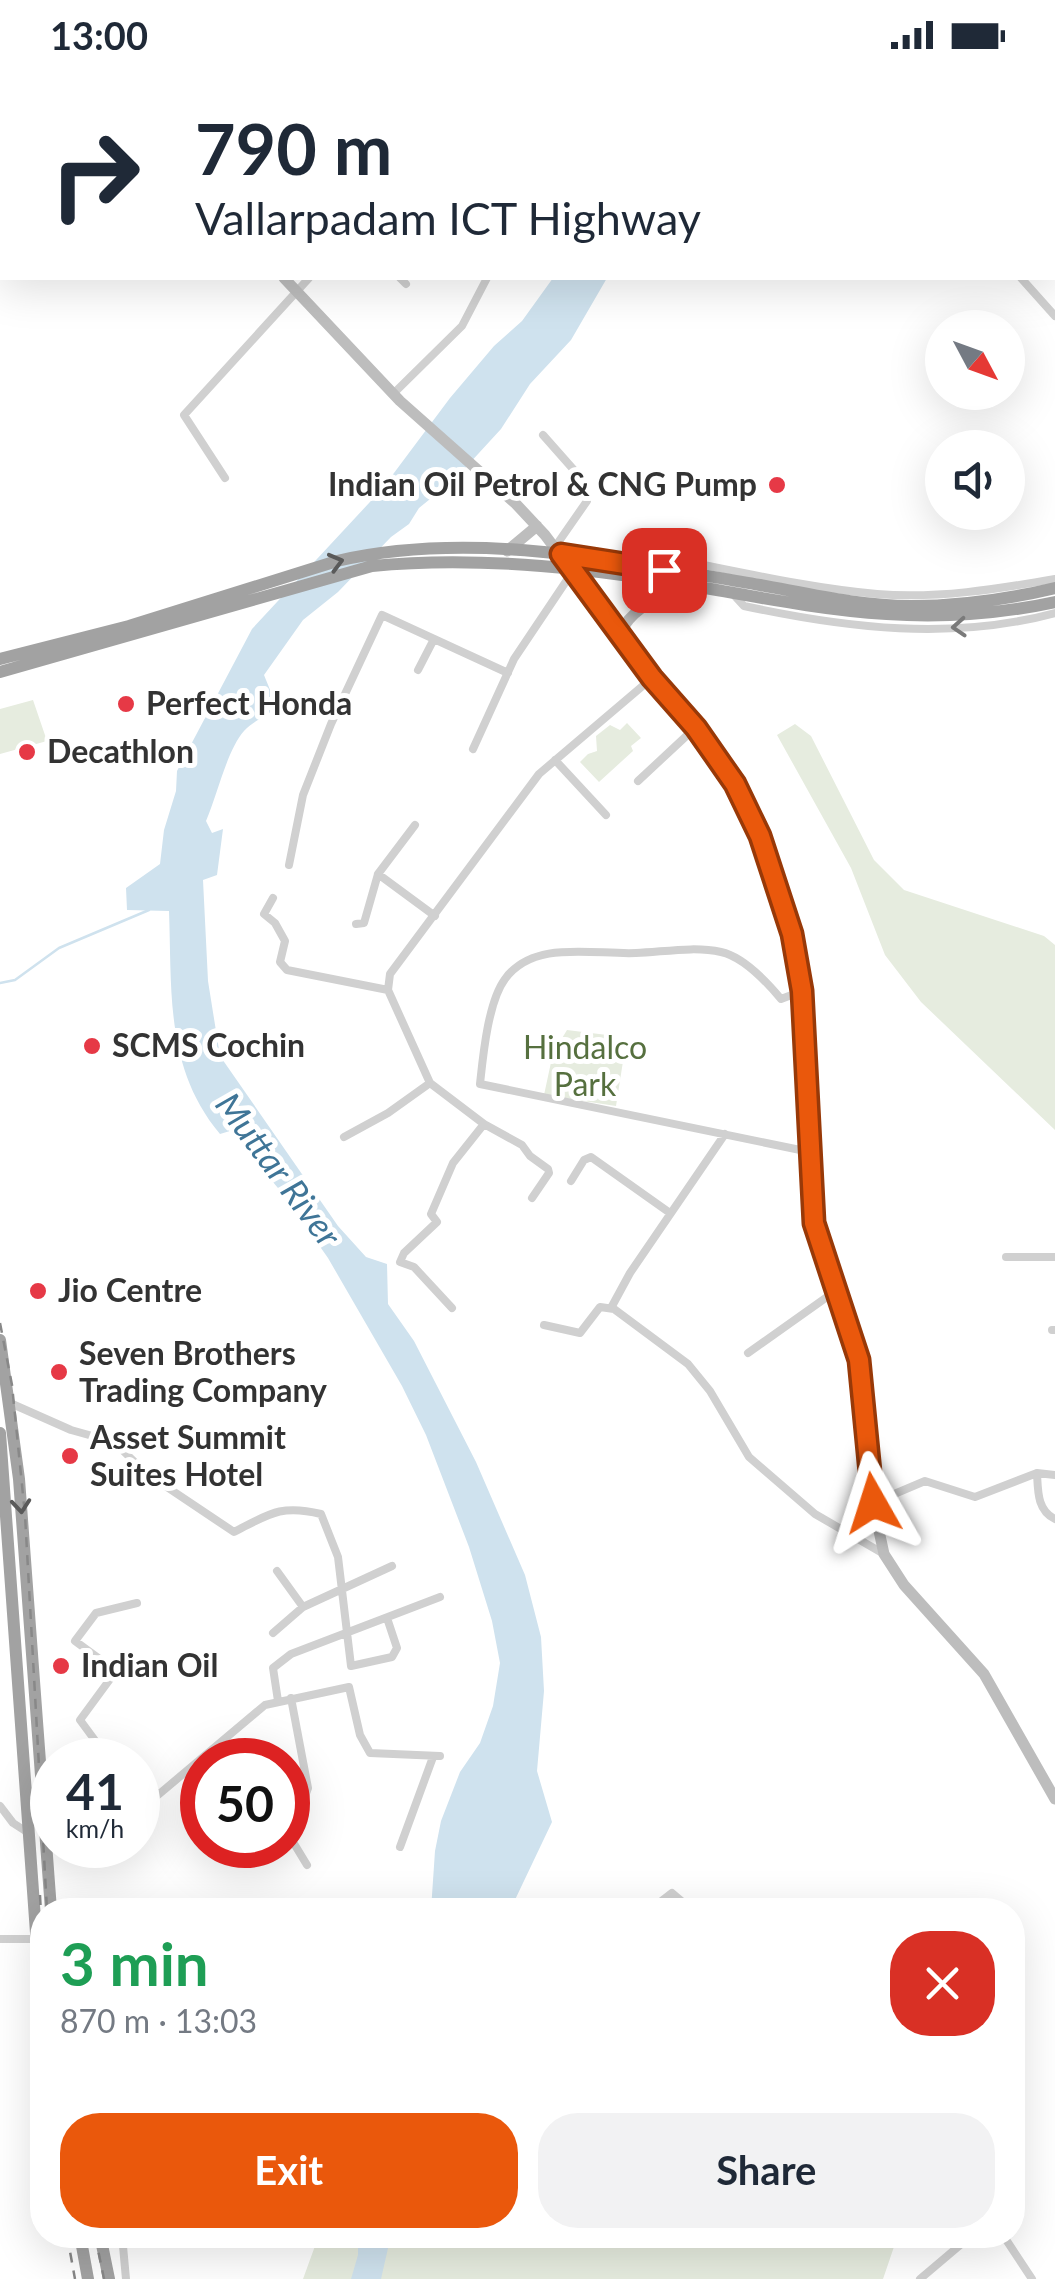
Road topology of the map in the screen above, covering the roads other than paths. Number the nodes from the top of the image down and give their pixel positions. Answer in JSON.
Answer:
{"nodes":[{"id":1,"x":286,"y":280,"type":"edge"},
{"id":2,"x":307,"y":280,"type":"edge"},
{"id":3,"x":486,"y":280,"type":"edge"},
{"id":4,"x":1023,"y":280,"type":"edge"},
{"id":5,"x":296,"y":289,"type":"junction"},
{"id":6,"x":1055,"y":316,"type":"edge"},
{"id":7,"x":397,"y":397,"type":"junction"},
{"id":8,"x":543,"y":435,"type":"dead end"},
{"id":9,"x":225,"y":478,"type":"dead end"},
{"id":10,"x":537,"y":526,"type":"junction"},
{"id":11,"x":558,"y":550,"type":"junction"},
{"id":12,"x":508,"y":551,"type":"junction"},
{"id":13,"x":432,"y":554,"type":"junction"},
{"id":14,"x":624,"y":564,"type":"junction"},
{"id":15,"x":573,"y":570,"type":"junction"},
{"id":16,"x":1055,"y":579,"type":"edge"},
{"id":17,"x":686,"y":585,"type":"junction"},
{"id":18,"x":1055,"y":588,"type":"edge"},
{"id":19,"x":732,"y":594,"type":"junction"},
{"id":20,"x":1055,"y":602,"type":"edge"},
{"id":21,"x":211,"y":607,"type":"junction"},
{"id":22,"x":1055,"y":613,"type":"edge"},
{"id":23,"x":620,"y":633,"type":"junction"},
{"id":24,"x":434,"y":639,"type":"junction"},
{"id":25,"x":0,"y":659,"type":"edge"},
{"id":26,"x":418,"y":670,"type":"dead end"},
{"id":27,"x":0,"y":672,"type":"edge"},
{"id":28,"x":508,"y":672,"type":"junction"},
{"id":29,"x":652,"y":678,"type":"junction"},
{"id":30,"x":696,"y":728,"type":"junction"},
{"id":31,"x":473,"y":749,"type":"dead end"},
{"id":32,"x":554,"y":760,"type":"junction"},
{"id":33,"x":638,"y":781,"type":"dead end"},
{"id":34,"x":606,"y":814,"type":"dead end"},
{"id":35,"x":415,"y":824,"type":"dead end"},
{"id":36,"x":289,"y":865,"type":"dead end"},
{"id":37,"x":378,"y":874,"type":"junction"},
{"id":38,"x":272,"y":898,"type":"dead end"},
{"id":39,"x":435,"y":916,"type":"junction"},
{"id":40,"x":356,"y":924,"type":"dead end"},
{"id":41,"x":388,"y":990,"type":"junction"},
{"id":42,"x":802,"y":991,"type":"junction"},
{"id":43,"x":430,"y":1083,"type":"junction"},
{"id":44,"x":484,"y":1124,"type":"junction"},
{"id":45,"x":725,"y":1134,"type":"junction"},
{"id":46,"x":344,"y":1137,"type":"dead end"},
{"id":47,"x":810,"y":1152,"type":"junction"},
{"id":48,"x":571,"y":1181,"type":"dead end"},
{"id":49,"x":532,"y":1198,"type":"dead end"},
{"id":50,"x":670,"y":1213,"type":"junction"},
{"id":51,"x":1055,"y":1257,"type":"edge"},
{"id":52,"x":1006,"y":1258,"type":"dead end"},
{"id":53,"x":834,"y":1292,"type":"junction"},
{"id":54,"x":452,"y":1308,"type":"dead end"},
{"id":55,"x":611,"y":1308,"type":"junction"},
{"id":56,"x":544,"y":1325,"type":"dead end"},
{"id":57,"x":0,"y":1340,"type":"edge"},
{"id":58,"x":748,"y":1352,"type":"dead end"},
{"id":59,"x":10,"y":1404,"type":"junction"},
{"id":60,"x":0,"y":1433,"type":"edge"},
{"id":61,"x":1037,"y":1473,"type":"junction"},
{"id":62,"x":2,"y":1474,"type":"edge"},
{"id":63,"x":1055,"y":1475,"type":"edge"},
{"id":64,"x":873,"y":1503,"type":"junction"},
{"id":65,"x":3,"y":1505,"type":"edge"},
{"id":66,"x":1055,"y":1519,"type":"edge"},
{"id":67,"x":4,"y":1527,"type":"edge"},
{"id":68,"x":884,"y":1554,"type":"junction"},
{"id":69,"x":392,"y":1566,"type":"dead end"},
{"id":70,"x":277,"y":1570,"type":"dead end"},
{"id":71,"x":342,"y":1592,"type":"junction"},
{"id":72,"x":440,"y":1597,"type":"dead end"},
{"id":73,"x":137,"y":1603,"type":"dead end"},
{"id":74,"x":303,"y":1607,"type":"junction"},
{"id":75,"x":387,"y":1618,"type":"junction"},
{"id":76,"x":347,"y":1631,"type":"junction"},
{"id":77,"x":273,"y":1633,"type":"dead end"},
{"id":78,"x":291,"y":1698,"type":"junction"},
{"id":79,"x":278,"y":1701,"type":"junction"},
{"id":80,"x":40,"y":1738,"type":"edge"},
{"id":81,"x":93,"y":1738,"type":"edge"},
{"id":82,"x":299,"y":1738,"type":"edge"},
{"id":83,"x":160,"y":1793,"type":"edge"},
{"id":84,"x":25,"y":1797,"type":"junction"},
{"id":85,"x":30,"y":1797,"type":"edge"},
{"id":86,"x":1055,"y":1799,"type":"edge"},
{"id":87,"x":0,"y":1806,"type":"edge"},
{"id":88,"x":27,"y":1832,"type":"junction"},
{"id":89,"x":400,"y":1847,"type":"dead end"},
{"id":90,"x":51,"y":1868,"type":"edge"},
{"id":91,"x":32,"y":1898,"type":"edge"},
{"id":92,"x":51,"y":1898,"type":"edge"},
{"id":93,"x":0,"y":1938,"type":"edge"},
{"id":94,"x":30,"y":1939,"type":"edge"},
{"id":95,"x":82,"y":2248,"type":"edge"},
{"id":96,"x":103,"y":2248,"type":"edge"},
{"id":97,"x":123,"y":2248,"type":"edge"},
{"id":98,"x":957,"y":2248,"type":"edge"},
{"id":99,"x":1012,"y":2248,"type":"edge"},
{"id":100,"x":88,"y":2279,"type":"edge"},
{"id":101,"x":109,"y":2279,"type":"edge"},
{"id":102,"x":126,"y":2279,"type":"edge"},
{"id":103,"x":920,"y":2279,"type":"edge"},
{"id":104,"x":1032,"y":2279,"type":"edge"}],
"edges":[{"from":1,"to":5,"type":"main road"},
{"from":2,"to":5,"type":"street"},
{"from":3,"to":7,"type":"street"},
{"from":4,"to":6,"type":"street"},
{"from":5,"to":7,"type":"main road"},
{"from":5,"to":9,"type":"street"},
{"from":7,"to":10,"type":"main road"},
{"from":8,"to":11,"type":"street"},
{"from":10,"to":11,"type":"main road"},
{"from":10,"to":12,"type":"main road"},
{"from":11,"to":12,"type":"highway"},
{"from":11,"to":14,"type":"highway"},
{"from":11,"to":15,"type":"main road"},
{"from":12,"to":13,"type":"highway"},
{"from":13,"to":15,"type":"highway"},
{"from":13,"to":21,"type":"highway"},
{"from":14,"to":16,"type":"street"},
{"from":14,"to":18,"type":"highway"},
{"from":15,"to":17,"type":"highway"},
{"from":15,"to":23,"type":"main road"},
{"from":15,"to":28,"type":"street"},
{"from":17,"to":19,"type":"highway"},
{"from":17,"to":23,"type":"main road"},
{"from":19,"to":20,"type":"highway"},
{"from":22,"to":19,"type":"street","one_way":true},
{"from":21,"to":25,"type":"highway"},
{"from":21,"to":27,"type":"highway"},
{"from":23,"to":29,"type":"main road"},
{"from":24,"to":26,"type":"street"},
{"from":24,"to":28,"type":"street"},
{"from":24,"to":36,"type":"street"},
{"from":28,"to":31,"type":"street"},
{"from":29,"to":30,"type":"main road"},
{"from":29,"to":32,"type":"street"},
{"from":30,"to":33,"type":"street"},
{"from":30,"to":42,"type":"main road"},
{"from":32,"to":34,"type":"street"},
{"from":32,"to":39,"type":"street"},
{"from":35,"to":37,"type":"street"},
{"from":37,"to":39,"type":"street"},
{"from":37,"to":40,"type":"street"},
{"from":38,"to":41,"type":"street"},
{"from":39,"to":41,"type":"street"},
{"from":41,"to":43,"type":"street"},
{"from":42,"to":45,"type":"street"},
{"from":42,"to":47,"type":"main road"},
{"from":43,"to":44,"type":"street"},
{"from":43,"to":46,"type":"street"},
{"from":44,"to":49,"type":"street"},
{"from":44,"to":54,"type":"street"},
{"from":45,"to":47,"type":"street"},
{"from":45,"to":50,"type":"street"},
{"from":47,"to":53,"type":"main road"},
{"from":48,"to":50,"type":"street"},
{"from":50,"to":55,"type":"street"},
{"from":51,"to":52,"type":"street"},
{"from":53,"to":58,"type":"street"},
{"from":53,"to":64,"type":"main road"},
{"from":55,"to":56,"type":"street"},
{"from":55,"to":68,"type":"street"},
{"from":57,"to":59,"type":"highway"},
{"from":59,"to":71,"type":"street"},
{"from":59,"to":80,"type":"highway","one_way":true},
{"from":60,"to":62,"type":"highway"},
{"from":61,"to":63,"type":"street"},
{"from":61,"to":64,"type":"street"},
{"from":61,"to":66,"type":"street"},
{"from":62,"to":65,"type":"highway"},
{"from":64,"to":68,"type":"main road"},
{"from":65,"to":67,"type":"highway"},
{"from":67,"to":84,"type":"highway"},
{"from":68,"to":86,"type":"main road"},
{"from":69,"to":71,"type":"street"},
{"from":70,"to":74,"type":"street"},
{"from":71,"to":74,"type":"street"},
{"from":71,"to":76,"type":"street"},
{"from":72,"to":75,"type":"street"},
{"from":73,"to":81,"type":"street"},
{"from":74,"to":77,"type":"street"},
{"from":75,"to":76,"type":"street"},
{"from":75,"to":76,"type":"street"},
{"from":76,"to":79,"type":"street"},
{"from":78,"to":79,"type":"street"},
{"from":78,"to":82,"type":"street"},
{"from":78,"to":89,"type":"street"},
{"from":79,"to":83,"type":"street"},
{"from":84,"to":85,"type":"highway"},
{"from":84,"to":88,"type":"highway"},
{"from":87,"to":88,"type":"street"},
{"from":88,"to":91,"type":"highway"},
{"from":90,"to":92,"type":"highway"},
{"from":93,"to":94,"type":"street"},
{"from":95,"to":100,"type":"highway"},
{"from":96,"to":101,"type":"highway"},
{"from":97,"to":102,"type":"street"},
{"from":98,"to":103,"type":"street"},
{"from":99,"to":104,"type":"street"}]}
